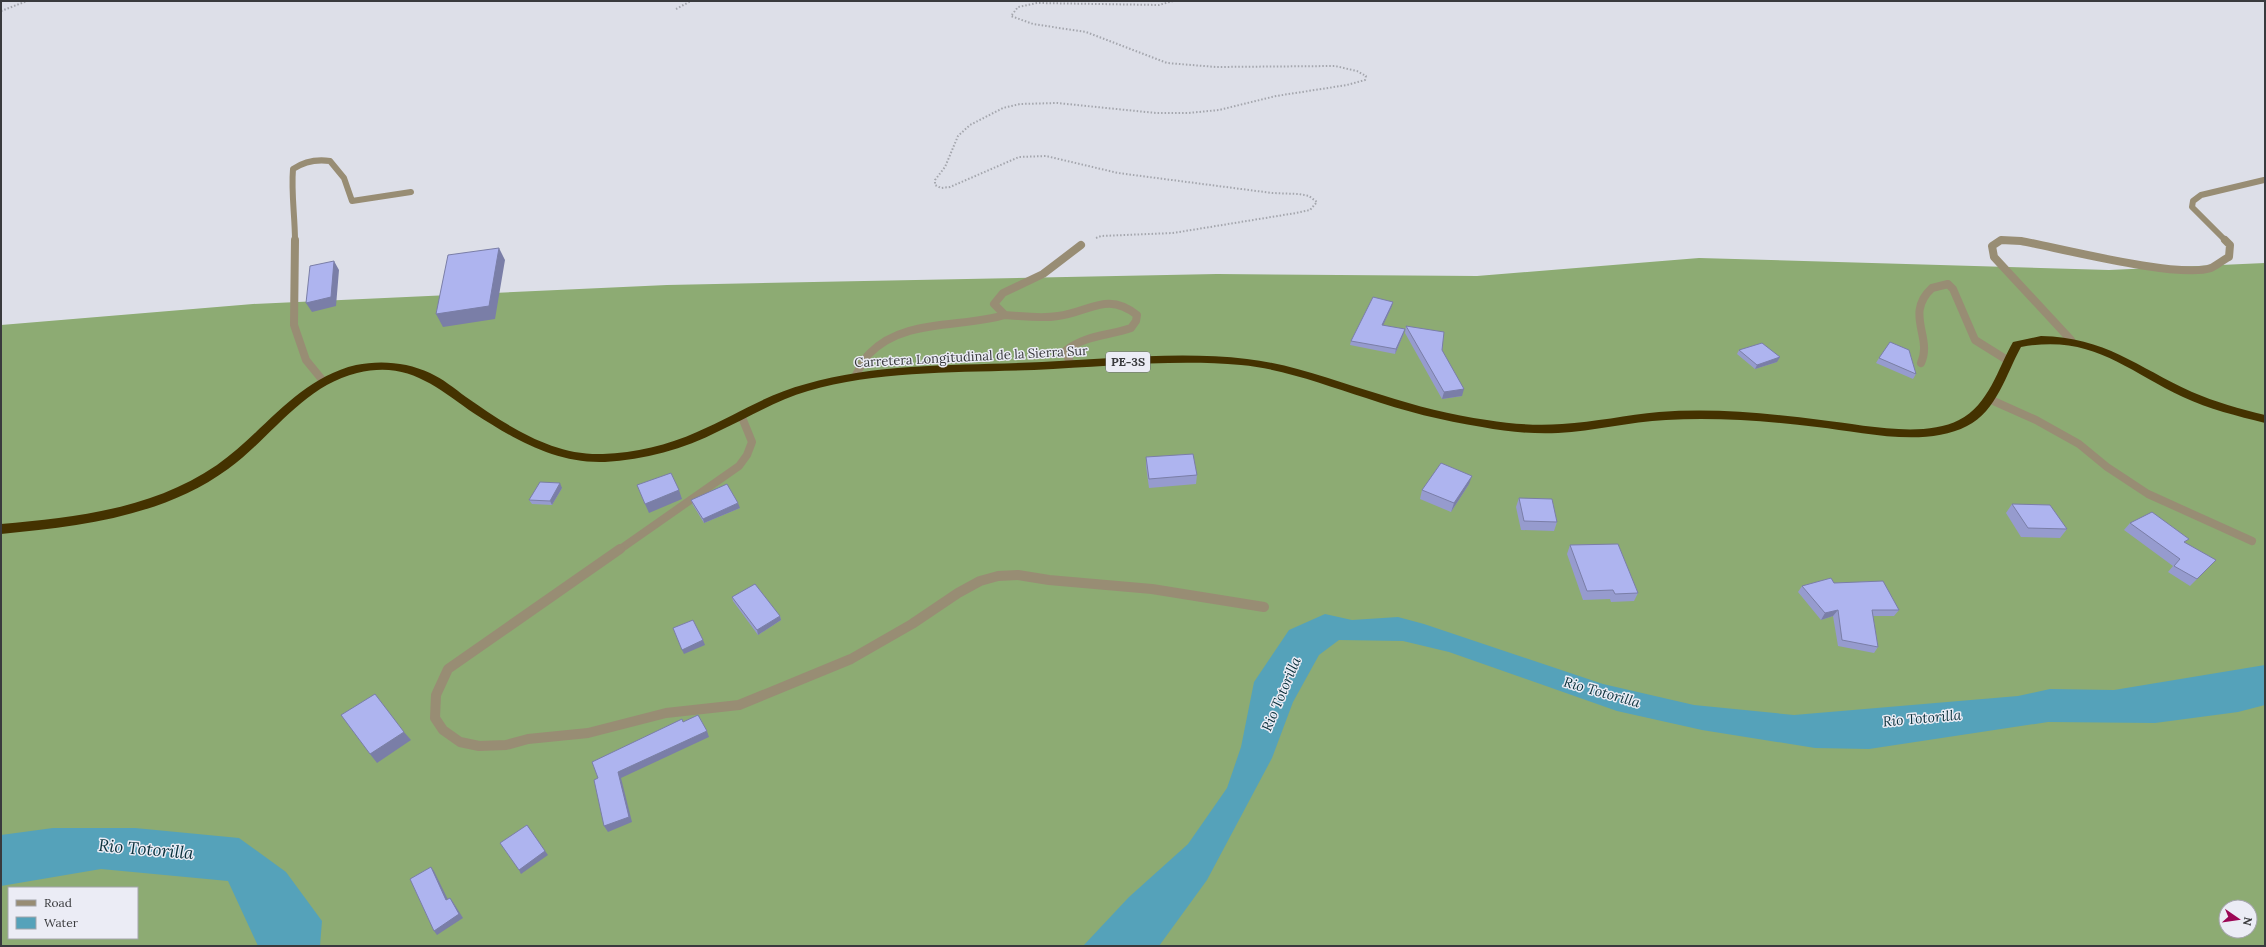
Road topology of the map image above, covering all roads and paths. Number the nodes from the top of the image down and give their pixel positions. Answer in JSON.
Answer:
{"nodes":[{"id":1,"x":27,"y":1,"type":"edge"},
{"id":2,"x":690,"y":1,"type":"edge"},
{"id":3,"x":1173,"y":1,"type":"edge"},
{"id":4,"x":676,"y":9,"type":"dead end"},
{"id":5,"x":1,"y":11,"type":"edge"},
{"id":6,"x":2264,"y":180,"type":"edge"},
{"id":7,"x":411,"y":192,"type":"dead end"},
{"id":8,"x":1081,"y":245,"type":"joint"},
{"id":9,"x":1005,"y":315,"type":"junction"},
{"id":10,"x":2071,"y":340,"type":"junction"},
{"id":11,"x":2007,"y":360,"type":"junction"},
{"id":12,"x":1921,"y":363,"type":"dead end"},
{"id":13,"x":1071,"y":364,"type":"junction"},
{"id":14,"x":856,"y":375,"type":"junction"},
{"id":15,"x":324,"y":382,"type":"junction"},
{"id":16,"x":1989,"y":399,"type":"junction"},
{"id":17,"x":741,"y":415,"type":"junction"},
{"id":18,"x":2265,"y":419,"type":"edge"},
{"id":19,"x":1,"y":529,"type":"edge"},
{"id":20,"x":2252,"y":541,"type":"dead end"},
{"id":21,"x":1264,"y":607,"type":"dead end"}],
"edges":[{"from":1,"to":5,"type":"path"},
{"from":2,"to":4,"type":"path"},
{"from":3,"to":8,"type":"path"},
{"from":6,"to":10,"type":"street"},
{"from":7,"to":15,"type":"street"},
{"from":8,"to":9,"type":"street"},
{"from":9,"to":13,"type":"street"},
{"from":9,"to":14,"type":"street"},
{"from":10,"to":11,"type":"highway","name":"Carretera Longitudinal de la Sierra Sur","number":"PE-3S"},
{"from":10,"to":18,"type":"highway","name":"Carretera Longitudinal de la Sierra Sur","number":"PE-3S"},
{"from":11,"to":12,"type":"street"},
{"from":11,"to":16,"type":"highway","name":"Carretera Longitudinal de la Sierra Sur","number":"PE-3S"},
{"from":13,"to":14,"type":"highway","name":"Carretera Longitudinal de la Sierra Sur","number":"PE-3S"},
{"from":13,"to":16,"type":"highway","name":"Carretera Longitudinal de la Sierra Sur","number":"PE-3S"},
{"from":14,"to":17,"type":"highway","name":"Carretera Longitudinal de la Sierra Sur","number":"PE-3S"},
{"from":15,"to":17,"type":"highway","name":"Carretera Longitudinal de la Sierra Sur","number":"PE-3S"},
{"from":15,"to":19,"type":"highway","name":"Carretera Longitudinal de la Sierra Sur","number":"PE-3S"},
{"from":16,"to":20,"type":"street"},
{"from":17,"to":21,"type":"street"}]}
